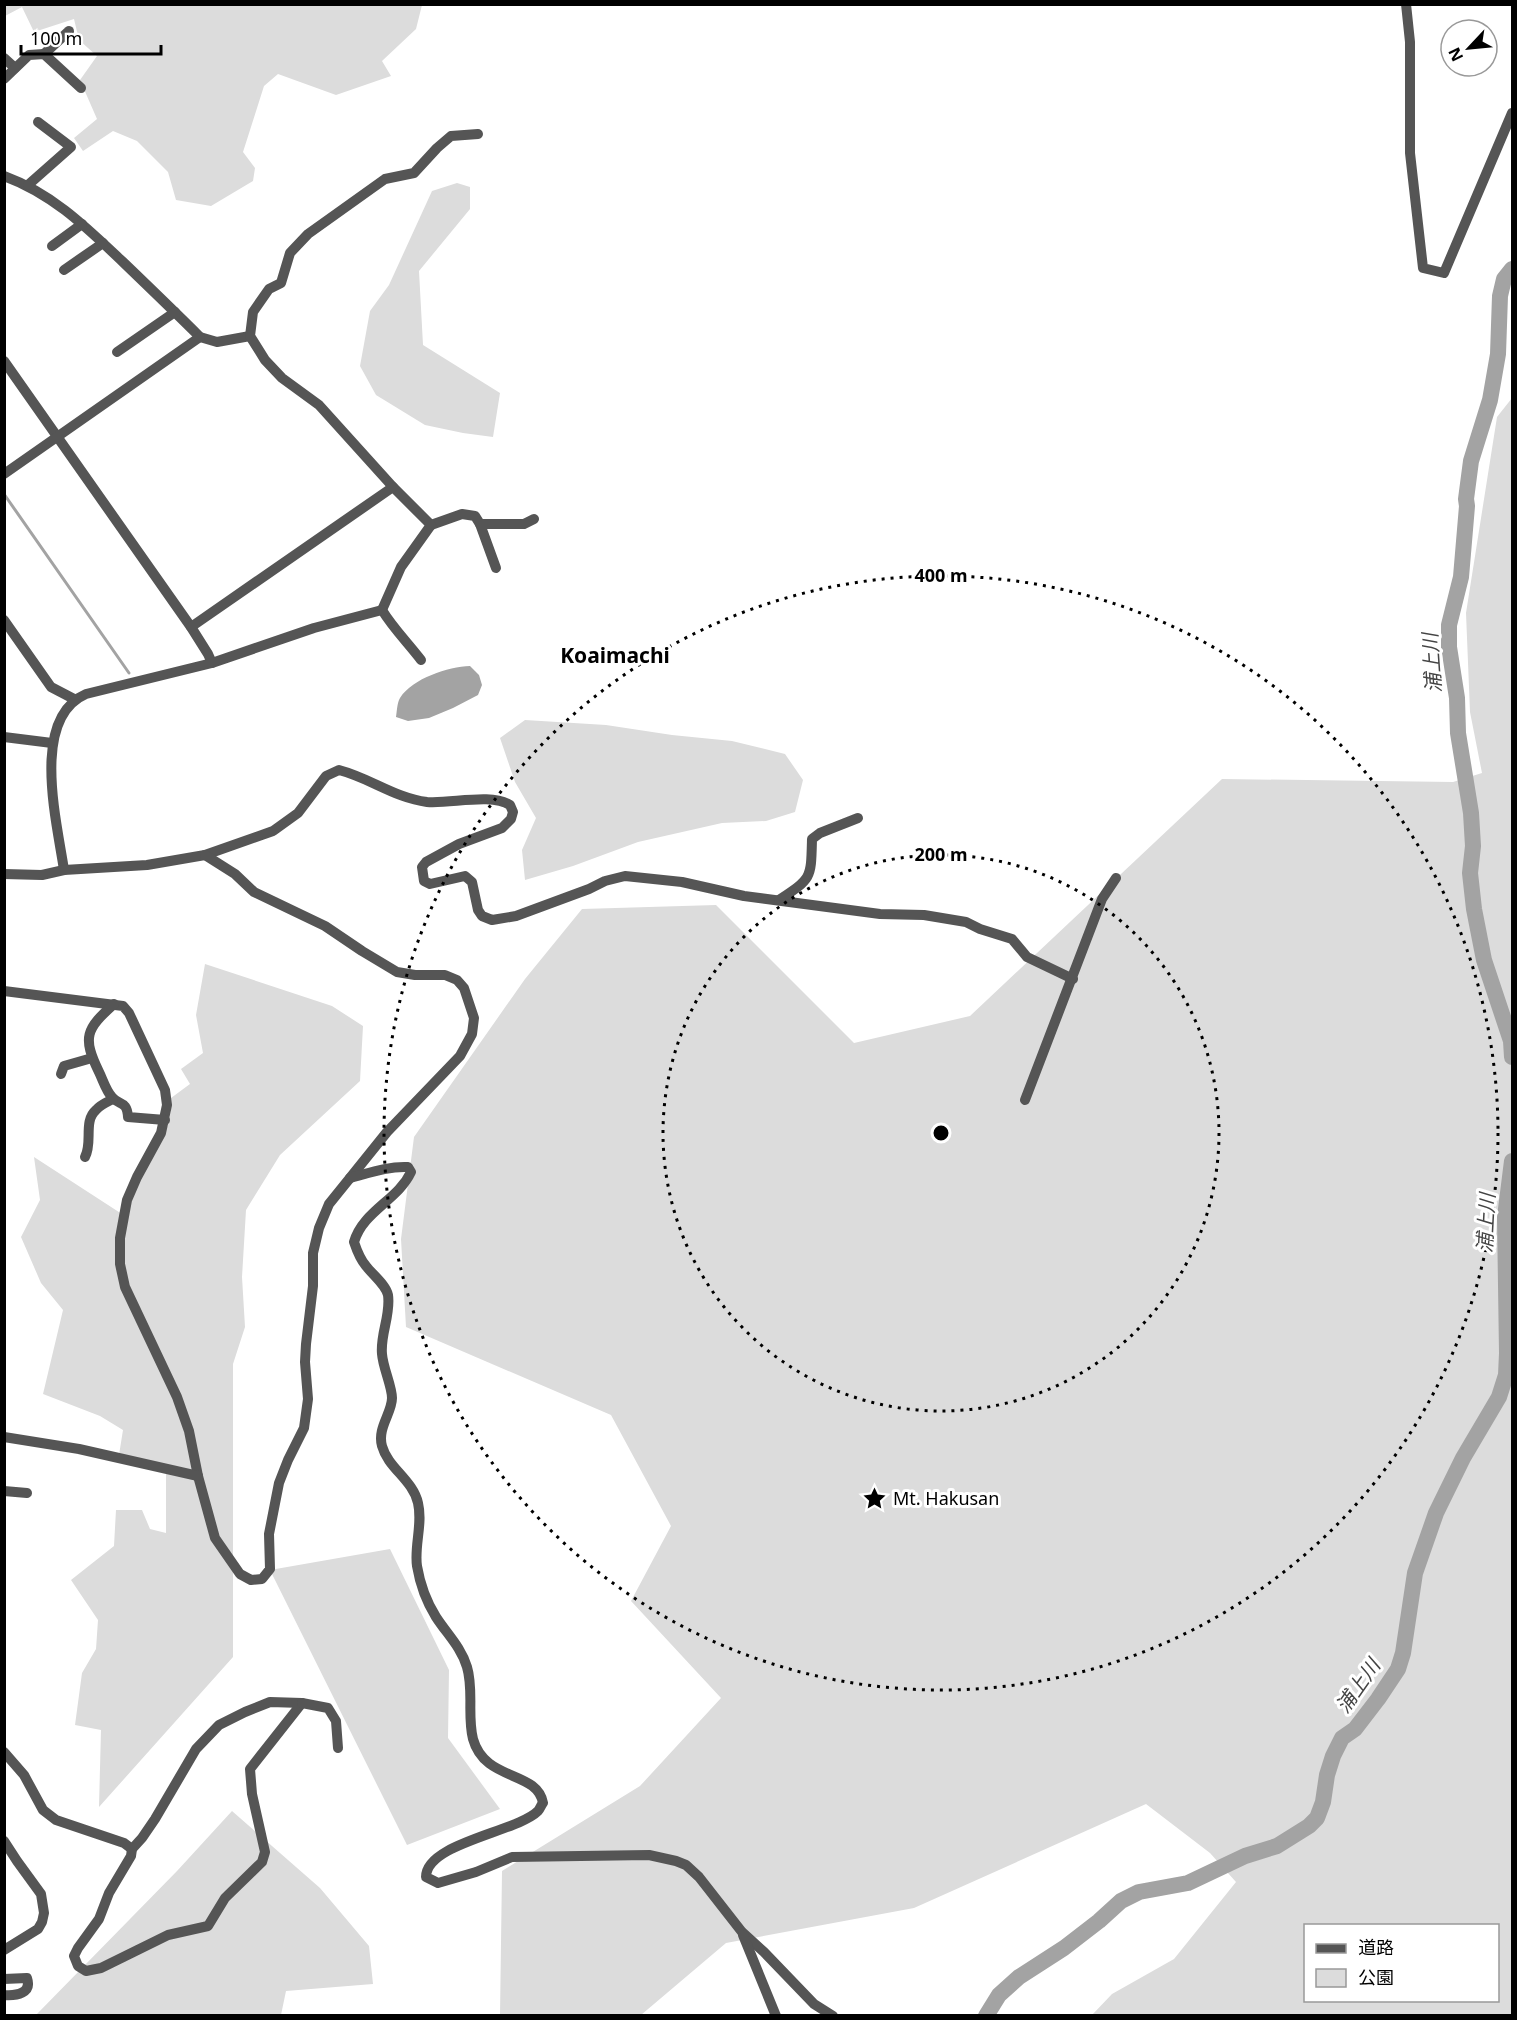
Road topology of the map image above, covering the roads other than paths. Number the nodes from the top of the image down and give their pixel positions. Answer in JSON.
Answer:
{"nodes":[{"id":1,"x":1406,"y":4,"type":"edge"},
{"id":2,"x":69,"y":31,"type":"dead end"},
{"id":3,"x":45,"y":54,"type":"junction"},
{"id":4,"x":4,"y":58,"type":"edge"},
{"id":5,"x":15,"y":68,"type":"junction"},
{"id":6,"x":4,"y":79,"type":"edge"},
{"id":7,"x":81,"y":87,"type":"dead end"},
{"id":8,"x":1512,"y":112,"type":"edge"},
{"id":9,"x":38,"y":122,"type":"dead end"},
{"id":10,"x":478,"y":134,"type":"dead end"},
{"id":11,"x":4,"y":176,"type":"edge"},
{"id":12,"x":28,"y":185,"type":"junction"},
{"id":13,"x":82,"y":224,"type":"junction"},
{"id":14,"x":103,"y":243,"type":"junction"},
{"id":15,"x":52,"y":246,"type":"dead end"},
{"id":16,"x":64,"y":270,"type":"dead end"},
{"id":17,"x":175,"y":312,"type":"junction"},
{"id":18,"x":250,"y":336,"type":"junction"},
{"id":19,"x":200,"y":337,"type":"junction"},
{"id":20,"x":117,"y":352,"type":"dead end"},
{"id":21,"x":4,"y":361,"type":"edge"},
{"id":22,"x":57,"y":437,"type":"junction"},
{"id":23,"x":4,"y":474,"type":"edge"},
{"id":24,"x":393,"y":487,"type":"junction"},
{"id":25,"x":534,"y":519,"type":"dead end"},
{"id":26,"x":480,"y":524,"type":"junction"},
{"id":27,"x":431,"y":525,"type":"junction"},
{"id":28,"x":496,"y":568,"type":"dead end"},
{"id":29,"x":382,"y":610,"type":"junction"},
{"id":30,"x":4,"y":620,"type":"edge"},
{"id":31,"x":191,"y":627,"type":"junction"},
{"id":32,"x":421,"y":660,"type":"dead end"},
{"id":33,"x":212,"y":663,"type":"junction"},
{"id":34,"x":75,"y":699,"type":"junction"},
{"id":35,"x":4,"y":737,"type":"edge"},
{"id":36,"x":52,"y":743,"type":"junction"},
{"id":37,"x":858,"y":818,"type":"dead end"},
{"id":38,"x":205,"y":855,"type":"junction"},
{"id":39,"x":64,"y":870,"type":"junction"},
{"id":40,"x":4,"y":874,"type":"edge"},
{"id":41,"x":1116,"y":879,"type":"dead end"},
{"id":42,"x":779,"y":900,"type":"junction"},
{"id":43,"x":1073,"y":979,"type":"junction"},
{"id":44,"x":4,"y":991,"type":"edge"},
{"id":45,"x":114,"y":1004,"type":"junction"},
{"id":46,"x":92,"y":1058,"type":"junction"},
{"id":47,"x":62,"y":1074,"type":"dead end"},
{"id":48,"x":112,"y":1099,"type":"junction"},
{"id":49,"x":1025,"y":1100,"type":"dead end"},
{"id":50,"x":165,"y":1119,"type":"junction"},
{"id":51,"x":85,"y":1157,"type":"dead end"},
{"id":52,"x":350,"y":1178,"type":"junction"},
{"id":53,"x":4,"y":1437,"type":"edge"},
{"id":54,"x":198,"y":1476,"type":"junction"},
{"id":55,"x":4,"y":1491,"type":"edge"},
{"id":56,"x":27,"y":1493,"type":"dead end"},
{"id":57,"x":302,"y":1702,"type":"junction"},
{"id":58,"x":338,"y":1748,"type":"dead end"},
{"id":59,"x":4,"y":1752,"type":"edge"},
{"id":60,"x":4,"y":1841,"type":"edge"},
{"id":61,"x":132,"y":1848,"type":"junction"},
{"id":62,"x":742,"y":1932,"type":"junction"},
{"id":63,"x":4,"y":1950,"type":"edge"},
{"id":64,"x":4,"y":1979,"type":"edge"},
{"id":65,"x":4,"y":1995,"type":"edge"},
{"id":66,"x":776,"y":2016,"type":"edge"},
{"id":67,"x":833,"y":2016,"type":"edge"}],
"edges":[{"from":1,"to":8,"type":"street"},
{"from":2,"to":3,"type":"street"},
{"from":3,"to":5,"type":"street"},
{"from":3,"to":7,"type":"street"},
{"from":4,"to":5,"type":"street"},
{"from":5,"to":6,"type":"street"},
{"from":9,"to":12,"type":"street"},
{"from":10,"to":18,"type":"street"},
{"from":11,"to":12,"type":"street"},
{"from":12,"to":13,"type":"street"},
{"from":13,"to":14,"type":"street"},
{"from":13,"to":15,"type":"street"},
{"from":14,"to":16,"type":"street"},
{"from":14,"to":17,"type":"street"},
{"from":17,"to":19,"type":"street"},
{"from":17,"to":20,"type":"street"},
{"from":18,"to":19,"type":"street"},
{"from":18,"to":24,"type":"street"},
{"from":19,"to":22,"type":"street"},
{"from":21,"to":22,"type":"street"},
{"from":22,"to":23,"type":"street"},
{"from":22,"to":31,"type":"street"},
{"from":24,"to":27,"type":"street"},
{"from":24,"to":31,"type":"street"},
{"from":25,"to":26,"type":"street"},
{"from":26,"to":27,"type":"street"},
{"from":26,"to":28,"type":"street"},
{"from":27,"to":29,"type":"street"},
{"from":29,"to":32,"type":"street"},
{"from":29,"to":33,"type":"street"},
{"from":30,"to":34,"type":"street"},
{"from":31,"to":33,"type":"street"},
{"from":33,"to":34,"type":"street"},
{"from":34,"to":36,"type":"street"},
{"from":35,"to":36,"type":"street"},
{"from":36,"to":39,"type":"street"},
{"from":37,"to":42,"type":"street"},
{"from":38,"to":39,"type":"street"},
{"from":38,"to":42,"type":"street"},
{"from":38,"to":52,"type":"street"},
{"from":39,"to":40,"type":"street"},
{"from":41,"to":43,"type":"street"},
{"from":42,"to":43,"type":"street"},
{"from":43,"to":49,"type":"street"},
{"from":44,"to":45,"type":"street"},
{"from":45,"to":46,"type":"street"},
{"from":45,"to":50,"type":"street"},
{"from":46,"to":47,"type":"street"},
{"from":46,"to":48,"type":"street"},
{"from":48,"to":50,"type":"street"},
{"from":48,"to":51,"type":"street"},
{"from":50,"to":54,"type":"street"},
{"from":52,"to":54,"type":"street"},
{"from":52,"to":62,"type":"street"},
{"from":53,"to":54,"type":"street"},
{"from":55,"to":56,"type":"street"},
{"from":57,"to":58,"type":"street"},
{"from":57,"to":61,"type":"street"},
{"from":57,"to":61,"type":"street"},
{"from":59,"to":61,"type":"street"},
{"from":60,"to":63,"type":"street"},
{"from":62,"to":66,"type":"street"},
{"from":62,"to":67,"type":"street"},
{"from":64,"to":65,"type":"street"}]}
